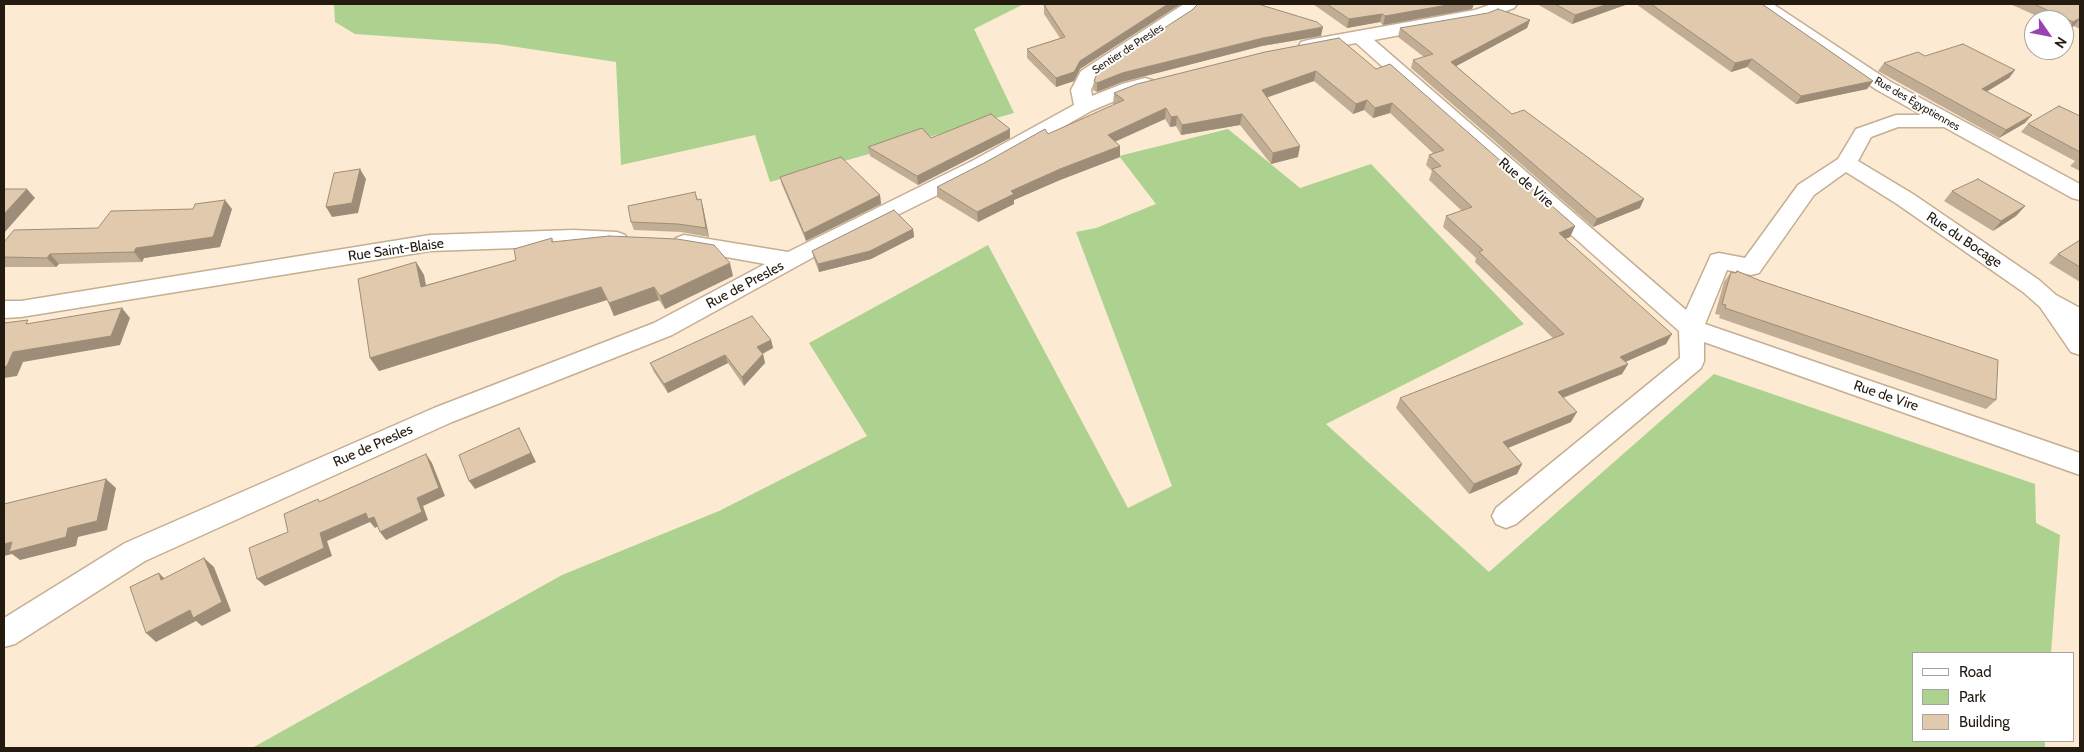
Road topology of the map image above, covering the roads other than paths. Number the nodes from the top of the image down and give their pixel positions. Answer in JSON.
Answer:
{"nodes":[{"id":1,"x":1195,"y":4,"type":"edge"},
{"id":2,"x":1508,"y":4,"type":"edge"},
{"id":3,"x":1761,"y":4,"type":"edge"},
{"id":4,"x":1360,"y":37,"type":"junction"},
{"id":5,"x":1292,"y":49,"type":"edge"},
{"id":6,"x":1167,"y":78,"type":"edge"},
{"id":7,"x":1084,"y":107,"type":"junction"},
{"id":8,"x":1944,"y":121,"type":"junction"},
{"id":9,"x":1846,"y":163,"type":"junction"},
{"id":10,"x":2080,"y":193,"type":"edge"},
{"id":11,"x":790,"y":260,"type":"junction"},
{"id":12,"x":2048,"y":301,"type":"junction"},
{"id":13,"x":4,"y":310,"type":"edge"},
{"id":14,"x":2080,"y":319,"type":"edge"},
{"id":15,"x":1691,"y":328,"type":"junction"},
{"id":16,"x":2080,"y":346,"type":"edge"},
{"id":17,"x":2080,"y":464,"type":"edge"},
{"id":18,"x":1506,"y":516,"type":"dead end"},
{"id":19,"x":4,"y":634,"type":"edge"}],
"edges":[{"from":1,"to":7,"type":"street","name":"Sentier de Presles"},
{"from":2,"to":4,"type":"street"},
{"from":3,"to":8,"type":"street","name":"Rue des Égyptiennes"},
{"from":4,"to":5,"type":"street"},
{"from":4,"to":15,"type":"street","name":"Rue de Vire"},
{"from":6,"to":7,"type":"street","name":"Rue de Presles"},
{"from":7,"to":11,"type":"street","name":"Rue de Presles"},
{"from":8,"to":9,"type":"street"},
{"from":8,"to":10,"type":"street","name":"Rue des Égyptiennes"},
{"from":9,"to":12,"type":"street","name":"Rue du Bocage"},
{"from":9,"to":15,"type":"street"},
{"from":11,"to":13,"type":"street","name":"Rue Saint-Blaise"},
{"from":11,"to":19,"type":"street","name":"Rue de Presles"},
{"from":12,"to":14,"type":"street","name":"Rue du Bocage"},
{"from":12,"to":16,"type":"street"},
{"from":15,"to":17,"type":"street","name":"Rue de Vire"},
{"from":15,"to":18,"type":"street"}]}
